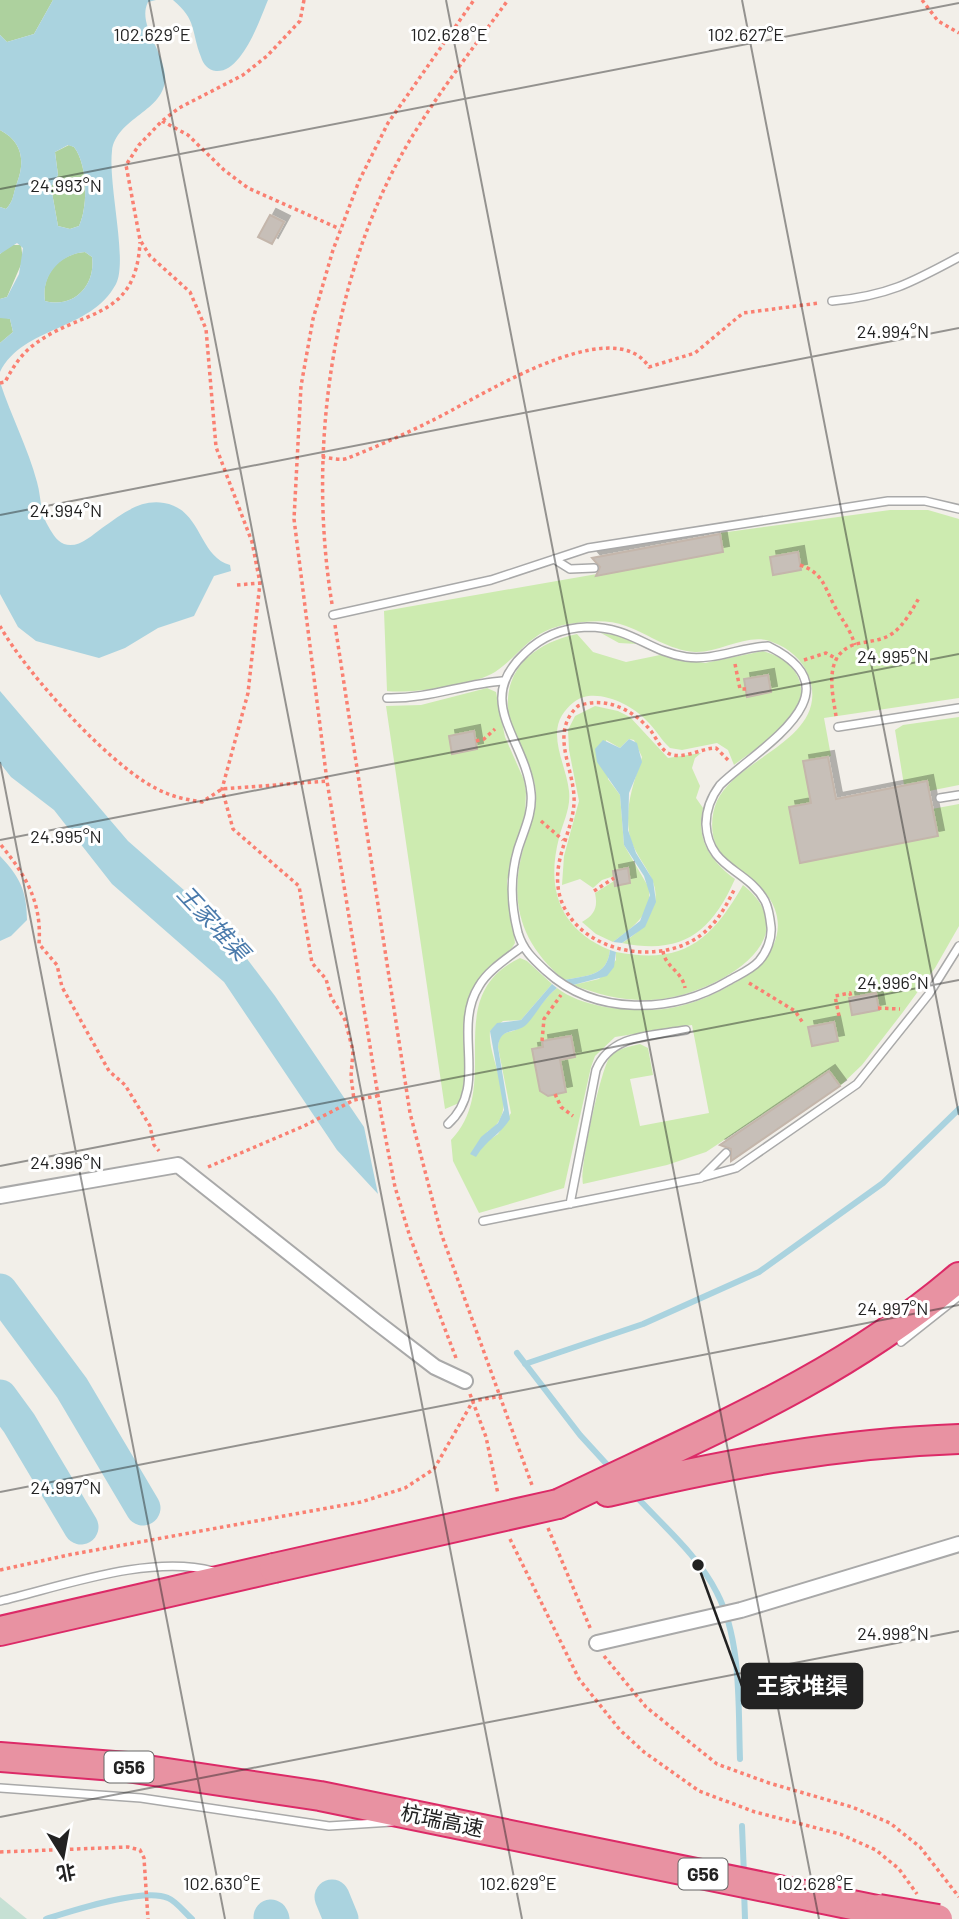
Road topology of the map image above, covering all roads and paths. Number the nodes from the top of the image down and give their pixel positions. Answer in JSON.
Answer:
{"nodes":[{"id":1,"x":304,"y":0,"type":"edge"},
{"id":2,"x":474,"y":0,"type":"edge"},
{"id":3,"x":508,"y":0,"type":"edge"},
{"id":4,"x":922,"y":0,"type":"edge"},
{"id":5,"x":959,"y":33,"type":"edge"},
{"id":6,"x":162,"y":121,"type":"junction"},
{"id":7,"x":340,"y":229,"type":"junction"},
{"id":8,"x":140,"y":240,"type":"junction"},
{"id":9,"x":959,"y":257,"type":"edge"},
{"id":10,"x":832,"y":301,"type":"joint"},
{"id":11,"x":2,"y":382,"type":"edge"},
{"id":12,"x":322,"y":457,"type":"junction"},
{"id":13,"x":959,"y":509,"type":"edge"},
{"id":14,"x":554,"y":559,"type":"junction"},
{"id":15,"x":800,"y":565,"type":"dead end"},
{"id":16,"x":594,"y":568,"type":"dead end"},
{"id":17,"x":260,"y":583,"type":"junction"},
{"id":18,"x":237,"y":585,"type":"dead end"},
{"id":19,"x":919,"y":598,"type":"dead end"},
{"id":20,"x":334,"y":615,"type":"junction"},
{"id":21,"x":0,"y":626,"type":"edge"},
{"id":22,"x":855,"y":645,"type":"junction"},
{"id":23,"x":732,"y":652,"type":"junction"},
{"id":24,"x":837,"y":659,"type":"junction"},
{"id":25,"x":797,"y":665,"type":"junction"},
{"id":26,"x":502,"y":681,"type":"junction"},
{"id":27,"x":746,"y":689,"type":"dead end"},
{"id":28,"x":387,"y":698,"type":"dead end"},
{"id":29,"x":959,"y":708,"type":"edge"},
{"id":30,"x":506,"y":725,"type":"junction"},
{"id":31,"x":838,"y":727,"type":"joint"},
{"id":32,"x":476,"y":741,"type":"dead end"},
{"id":33,"x":732,"y":774,"type":"junction"},
{"id":34,"x":327,"y":781,"type":"junction"},
{"id":35,"x":222,"y":789,"type":"junction"},
{"id":36,"x":959,"y":795,"type":"edge"},
{"id":37,"x":940,"y":798,"type":"dead end"},
{"id":38,"x":529,"y":817,"type":"junction"},
{"id":39,"x":563,"y":840,"type":"junction"},
{"id":40,"x":1,"y":845,"type":"edge"},
{"id":41,"x":741,"y":877,"type":"junction"},
{"id":42,"x":614,"y":878,"type":"dead end"},
{"id":43,"x":594,"y":891,"type":"dead end"},
{"id":44,"x":523,"y":946,"type":"junction"},
{"id":45,"x":959,"y":946,"type":"edge"},
{"id":46,"x":663,"y":950,"type":"junction"},
{"id":47,"x":740,"y":974,"type":"junction"},
{"id":48,"x":566,"y":988,"type":"junction"},
{"id":49,"x":851,"y":997,"type":"dead end"},
{"id":50,"x":687,"y":1000,"type":"junction"},
{"id":51,"x":878,"y":1008,"type":"dead end"},
{"id":52,"x":839,"y":1016,"type":"dead end"},
{"id":53,"x":911,"y":1017,"type":"junction"},
{"id":54,"x":803,"y":1023,"type":"dead end"},
{"id":55,"x":686,"y":1030,"type":"dead end"},
{"id":56,"x":542,"y":1041,"type":"dead end"},
{"id":57,"x":555,"y":1094,"type":"dead end"},
{"id":58,"x":378,"y":1096,"type":"junction"},
{"id":59,"x":354,"y":1100,"type":"junction"},
{"id":60,"x":586,"y":1122,"type":"junction"},
{"id":61,"x":448,"y":1124,"type":"dead end"},
{"id":62,"x":726,"y":1153,"type":"dead end"},
{"id":63,"x":171,"y":1166,"type":"junction"},
{"id":64,"x":190,"y":1175,"type":"junction"},
{"id":65,"x":700,"y":1178,"type":"junction"},
{"id":66,"x":0,"y":1196,"type":"edge"},
{"id":67,"x":570,"y":1204,"type":"junction"},
{"id":68,"x":483,"y":1221,"type":"dead end"},
{"id":69,"x":959,"y":1277,"type":"edge"},
{"id":70,"x":959,"y":1296,"type":"edge"},
{"id":71,"x":901,"y":1342,"type":"dead end"},
{"id":72,"x":465,"y":1381,"type":"junction"},
{"id":73,"x":502,"y":1396,"type":"junction"},
{"id":74,"x":473,"y":1401,"type":"junction"},
{"id":75,"x":959,"y":1439,"type":"edge"},
{"id":76,"x":499,"y":1499,"type":"dead end"},
{"id":77,"x":548,"y":1510,"type":"junction"},
{"id":78,"x":508,"y":1532,"type":"dead end"},
{"id":79,"x":959,"y":1544,"type":"edge"},
{"id":80,"x":0,"y":1570,"type":"edge"},
{"id":81,"x":261,"y":1571,"type":"junction"},
{"id":82,"x":0,"y":1601,"type":"edge"},
{"id":83,"x":0,"y":1631,"type":"edge"},
{"id":84,"x":597,"y":1643,"type":"junction"},
{"id":85,"x":0,"y":1756,"type":"edge"},
{"id":86,"x":0,"y":1788,"type":"edge"},
{"id":87,"x":448,"y":1822,"type":"junction"},
{"id":88,"x":0,"y":1852,"type":"edge"},
{"id":89,"x":959,"y":1897,"type":"edge"},
{"id":90,"x":925,"y":1914,"type":"edge"},
{"id":91,"x":148,"y":1919,"type":"edge"}],
"edges":[{"from":1,"to":6,"type":"path"},
{"from":2,"to":7,"type":"path"},
{"from":3,"to":12,"type":"path"},
{"from":4,"to":5,"type":"path"},
{"from":6,"to":7,"type":"path"},
{"from":6,"to":8,"type":"path"},
{"from":7,"to":34,"type":"path"},
{"from":8,"to":11,"type":"path"},
{"from":8,"to":17,"type":"path"},
{"from":9,"to":10,"type":"lane"},
{"from":10,"to":12,"type":"path"},
{"from":12,"to":20,"type":"path"},
{"from":13,"to":14,"type":"lane"},
{"from":14,"to":16,"type":"lane"},
{"from":14,"to":20,"type":"lane"},
{"from":15,"to":22,"type":"path"},
{"from":17,"to":18,"type":"path"},
{"from":17,"to":35,"type":"path"},
{"from":19,"to":22,"type":"path"},
{"from":20,"to":73,"type":"path"},
{"from":21,"to":35,"type":"path"},
{"from":22,"to":24,"type":"path"},
{"from":23,"to":25,"type":"lane"},
{"from":23,"to":26,"type":"lane"},
{"from":23,"to":27,"type":"path"},
{"from":24,"to":25,"type":"path"},
{"from":24,"to":31,"type":"path"},
{"from":25,"to":33,"type":"lane"},
{"from":26,"to":28,"type":"lane"},
{"from":26,"to":30,"type":"lane"},
{"from":29,"to":31,"type":"lane"},
{"from":30,"to":32,"type":"path"},
{"from":30,"to":38,"type":"lane"},
{"from":33,"to":39,"type":"path"},
{"from":33,"to":41,"type":"lane"},
{"from":34,"to":35,"type":"path"},
{"from":34,"to":58,"type":"path"},
{"from":35,"to":59,"type":"path"},
{"from":36,"to":37,"type":"lane"},
{"from":38,"to":39,"type":"path"},
{"from":38,"to":44,"type":"lane"},
{"from":39,"to":46,"type":"path"},
{"from":40,"to":63,"type":"path"},
{"from":41,"to":46,"type":"path"},
{"from":41,"to":47,"type":"lane"},
{"from":42,"to":43,"type":"path"},
{"from":44,"to":48,"type":"lane"},
{"from":44,"to":61,"type":"lane"},
{"from":45,"to":53,"type":"lane"},
{"from":46,"to":50,"type":"path"},
{"from":47,"to":50,"type":"lane"},
{"from":47,"to":54,"type":"path"},
{"from":48,"to":50,"type":"lane"},
{"from":48,"to":56,"type":"path"},
{"from":49,"to":52,"type":"path"},
{"from":51,"to":53,"type":"path"},
{"from":53,"to":65,"type":"lane"},
{"from":55,"to":60,"type":"lane"},
{"from":57,"to":60,"type":"path"},
{"from":58,"to":59,"type":"path"},
{"from":58,"to":72,"type":"path"},
{"from":59,"to":64,"type":"path"},
{"from":60,"to":67,"type":"lane"},
{"from":62,"to":65,"type":"lane"},
{"from":63,"to":64,"type":"street"},
{"from":63,"to":66,"type":"street"},
{"from":64,"to":72,"type":"street"},
{"from":65,"to":67,"type":"lane"},
{"from":67,"to":68,"type":"lane"},
{"from":69,"to":77,"type":"highway"},
{"from":70,"to":71,"type":"lane"},
{"from":72,"to":74,"type":"path"},
{"from":73,"to":74,"type":"path"},
{"from":73,"to":77,"type":"path"},
{"from":74,"to":76,"type":"path"},
{"from":74,"to":80,"type":"path"},
{"from":75,"to":77,"type":"highway"},
{"from":77,"to":81,"type":"highway","bridge":true},
{"from":77,"to":84,"type":"path"},
{"from":78,"to":90,"type":"path"},
{"from":79,"to":84,"type":"street"},
{"from":81,"to":82,"type":"lane"},
{"from":81,"to":83,"type":"highway"},
{"from":84,"to":89,"type":"path"},
{"from":85,"to":87,"type":"highway","name":"杭瑞高速","number":"G56"},
{"from":86,"to":87,"type":"lane"},
{"from":87,"to":90,"type":"highway","name":"杭瑞高速","number":"G56","bridge":true},
{"from":88,"to":91,"type":"path"}]}
